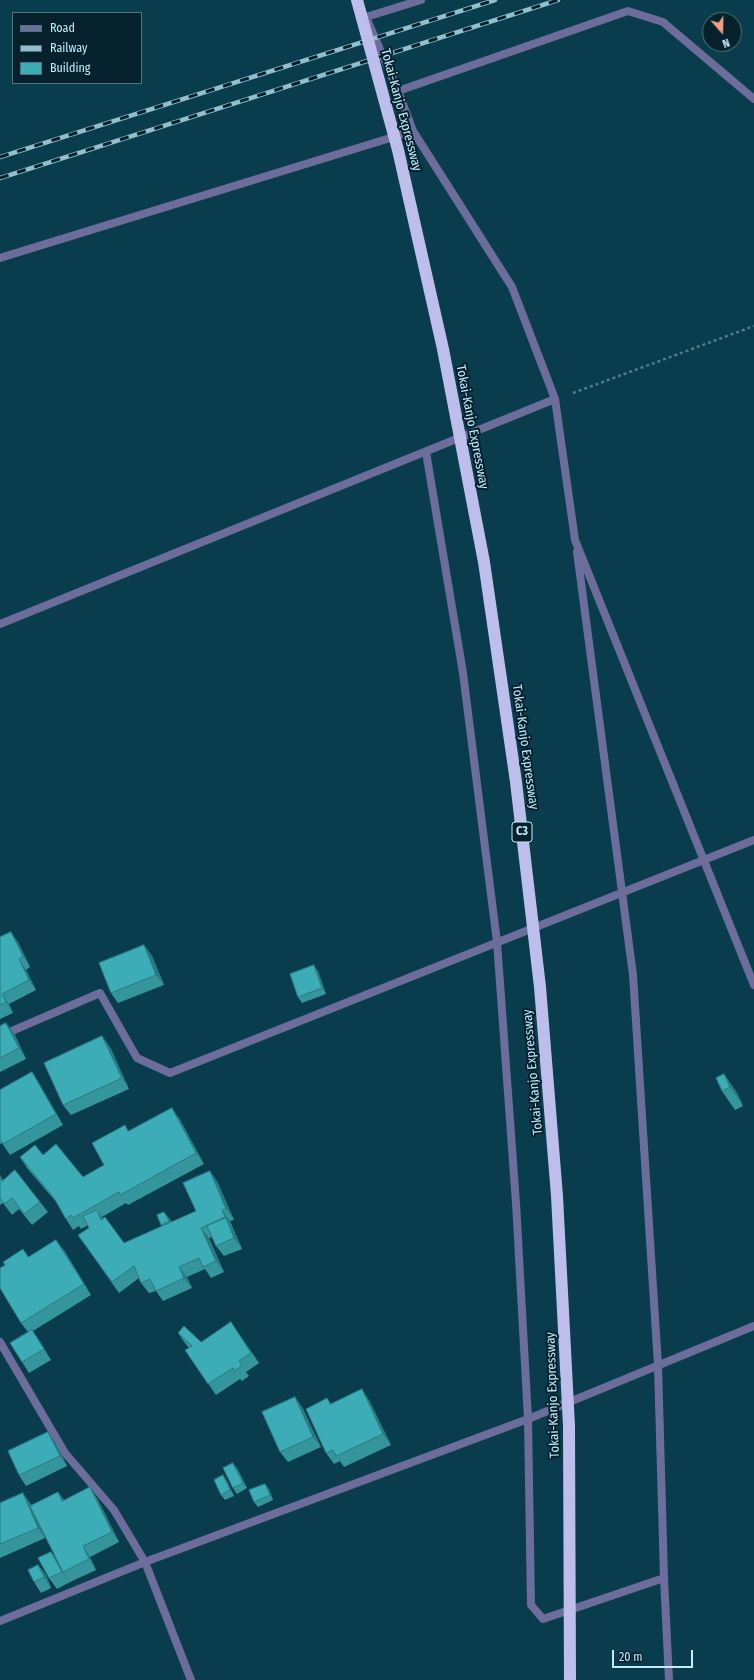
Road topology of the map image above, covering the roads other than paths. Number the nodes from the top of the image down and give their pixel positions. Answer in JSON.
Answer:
{"nodes":[{"id":1,"x":354,"y":0,"type":"edge"},
{"id":2,"x":357,"y":0,"type":"edge"},
{"id":3,"x":421,"y":0,"type":"edge"},
{"id":4,"x":366,"y":17,"type":"junction"},
{"id":5,"x":398,"y":91,"type":"junction"},
{"id":6,"x":754,"y":99,"type":"edge"},
{"id":7,"x":413,"y":131,"type":"junction"},
{"id":8,"x":0,"y":258,"type":"edge"},
{"id":9,"x":555,"y":399,"type":"junction"},
{"id":10,"x":426,"y":452,"type":"junction"},
{"id":11,"x":575,"y":540,"type":"junction"},
{"id":12,"x":0,"y":624,"type":"edge"},
{"id":13,"x":754,"y":840,"type":"edge"},
{"id":14,"x":705,"y":860,"type":"junction"},
{"id":15,"x":623,"y":892,"type":"junction"},
{"id":16,"x":497,"y":942,"type":"junction"},
{"id":17,"x":754,"y":985,"type":"edge"},
{"id":18,"x":0,"y":1036,"type":"edge"},
{"id":19,"x":754,"y":1326,"type":"edge"},
{"id":20,"x":0,"y":1342,"type":"edge"},
{"id":21,"x":658,"y":1365,"type":"junction"},
{"id":22,"x":528,"y":1419,"type":"junction"},
{"id":23,"x":145,"y":1562,"type":"junction"},
{"id":24,"x":664,"y":1578,"type":"junction"},
{"id":25,"x":0,"y":1621,"type":"edge"},
{"id":26,"x":191,"y":1680,"type":"edge"},
{"id":27,"x":570,"y":1680,"type":"edge"},
{"id":28,"x":669,"y":1680,"type":"edge"}],
"edges":[{"from":1,"to":4,"type":"street"},
{"from":2,"to":27,"type":"highway","name":"Tokai-Kanjo Expressway","number":"C3","bridge":true},
{"from":3,"to":4,"type":"street"},
{"from":4,"to":5,"type":"street"},
{"from":5,"to":6,"type":"street"},
{"from":5,"to":7,"type":"street"},
{"from":7,"to":8,"type":"street"},
{"from":7,"to":9,"type":"street"},
{"from":9,"to":10,"type":"street"},
{"from":9,"to":11,"type":"street"},
{"from":10,"to":12,"type":"street"},
{"from":10,"to":16,"type":"street"},
{"from":11,"to":14,"type":"street"},
{"from":11,"to":15,"type":"street"},
{"from":13,"to":14,"type":"street"},
{"from":14,"to":15,"type":"street"},
{"from":14,"to":17,"type":"street"},
{"from":15,"to":16,"type":"street"},
{"from":15,"to":21,"type":"street"},
{"from":16,"to":18,"type":"street"},
{"from":16,"to":22,"type":"street"},
{"from":19,"to":21,"type":"street"},
{"from":20,"to":23,"type":"street"},
{"from":21,"to":22,"type":"street"},
{"from":21,"to":24,"type":"street"},
{"from":22,"to":23,"type":"street"},
{"from":22,"to":24,"type":"street"},
{"from":23,"to":25,"type":"street"},
{"from":23,"to":26,"type":"street"},
{"from":24,"to":28,"type":"street"}]}
